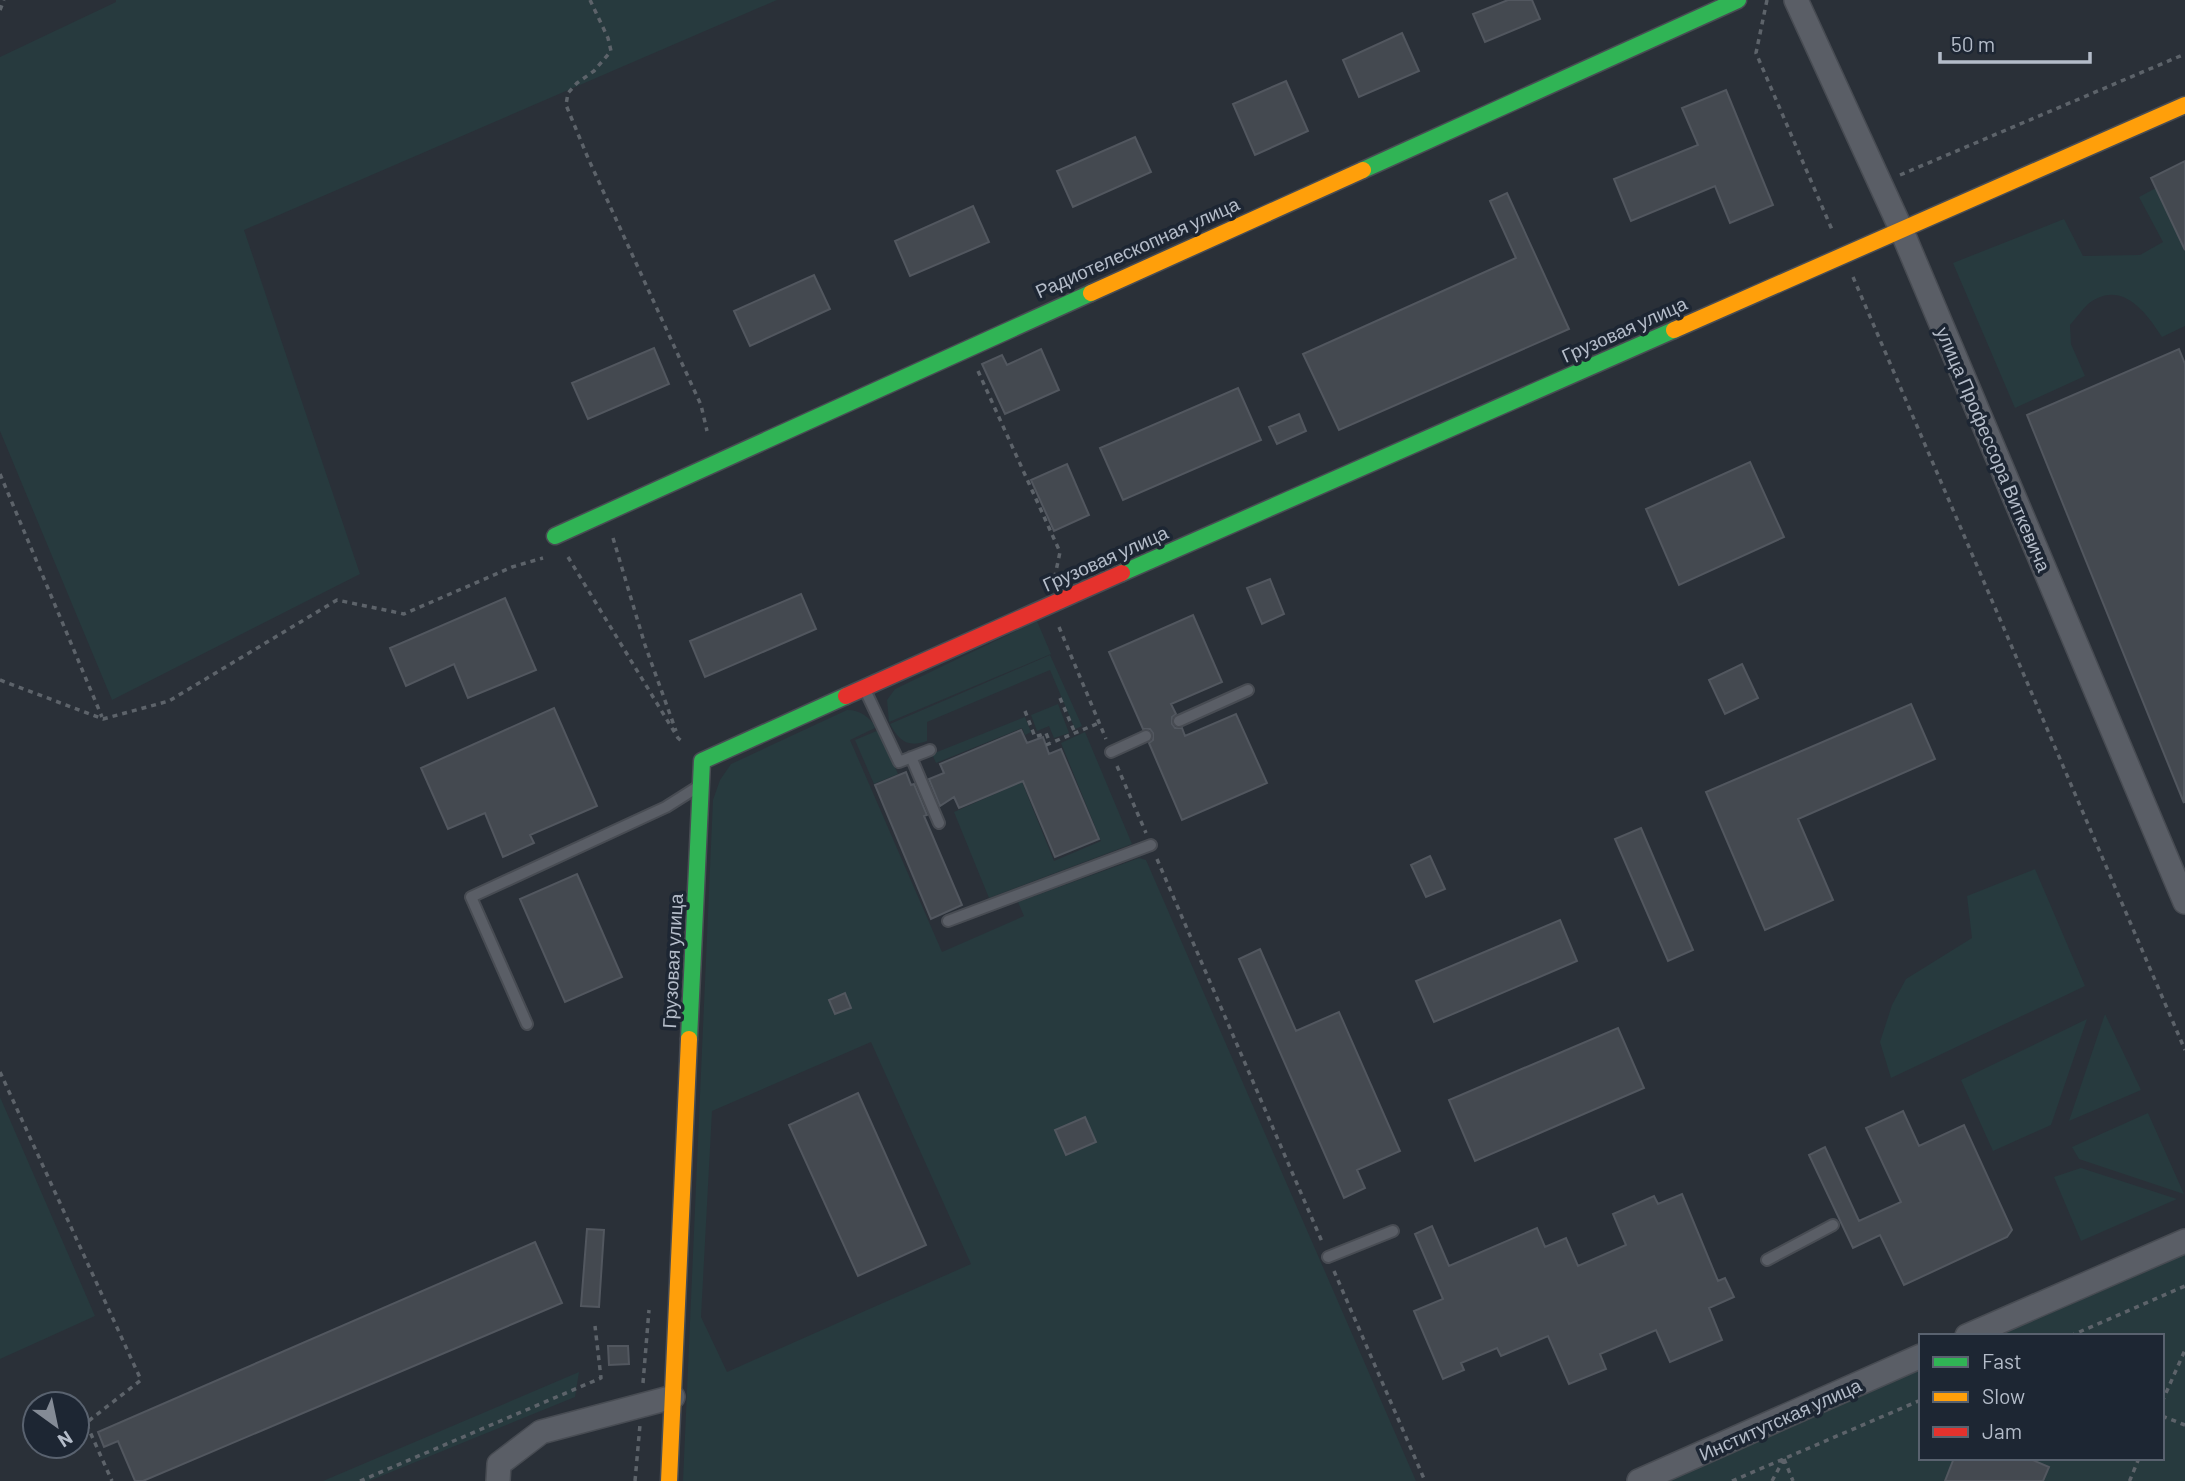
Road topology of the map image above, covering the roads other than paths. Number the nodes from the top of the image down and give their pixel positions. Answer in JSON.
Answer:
{"nodes":[{"id":1,"x":1738,"y":0,"type":"edge"},
{"id":2,"x":1796,"y":0,"type":"edge"},
{"id":3,"x":2185,"y":105,"type":"edge"},
{"id":4,"x":1901,"y":229,"type":"junction"},
{"id":5,"x":555,"y":536,"type":"dead end"},
{"id":6,"x":865,"y":689,"type":"junction"},
{"id":7,"x":1248,"y":690,"type":"dead end"},
{"id":8,"x":1179,"y":721,"type":"dead end"},
{"id":9,"x":1146,"y":736,"type":"dead end"},
{"id":10,"x":929,"y":750,"type":"dead end"},
{"id":11,"x":1111,"y":752,"type":"road end"},
{"id":12,"x":911,"y":757,"type":"junction"},
{"id":13,"x":701,"y":785,"type":"junction"},
{"id":14,"x":939,"y":823,"type":"dead end"},
{"id":15,"x":1151,"y":845,"type":"road end"},
{"id":16,"x":2185,"y":902,"type":"edge"},
{"id":17,"x":948,"y":921,"type":"dead end"},
{"id":18,"x":527,"y":1024,"type":"dead end"},
{"id":19,"x":1833,"y":1225,"type":"dead end"},
{"id":20,"x":1393,"y":1231,"type":"dead end"},
{"id":21,"x":2185,"y":1241,"type":"edge"},
{"id":22,"x":1328,"y":1257,"type":"road end"},
{"id":23,"x":1767,"y":1260,"type":"dead end"},
{"id":24,"x":1972,"y":1334,"type":"edge"},
{"id":25,"x":1919,"y":1357,"type":"edge"},
{"id":26,"x":673,"y":1397,"type":"junction"},
{"id":27,"x":498,"y":1481,"type":"edge"},
{"id":28,"x":669,"y":1481,"type":"edge"},
{"id":29,"x":1639,"y":1481,"type":"edge"}],
"edges":[{"from":1,"to":5,"type":"street","name":"Радиотелескопная улица"},
{"from":2,"to":4,"type":"street","name":"улица Профессора Виткевича"},
{"from":3,"to":4,"type":"street","name":"Грузовая улица"},
{"from":4,"to":6,"type":"street","name":"Грузовая улица"},
{"from":4,"to":16,"type":"street","name":"улица Профессора Виткевича"},
{"from":6,"to":12,"type":"lane"},
{"from":6,"to":13,"type":"street","name":"Грузовая улица"},
{"from":7,"to":8,"type":"lane"},
{"from":9,"to":11,"type":"lane"},
{"from":10,"to":12,"type":"lane"},
{"from":12,"to":14,"type":"lane"},
{"from":13,"to":18,"type":"lane"},
{"from":13,"to":26,"type":"street","name":"Грузовая улица"},
{"from":15,"to":17,"type":"lane"},
{"from":19,"to":23,"type":"lane"},
{"from":20,"to":22,"type":"lane"},
{"from":21,"to":24,"type":"street"},
{"from":25,"to":29,"type":"street","name":"Институтская улица"},
{"from":26,"to":27,"type":"street"},
{"from":26,"to":28,"type":"street","name":"Грузовая улица"}]}
